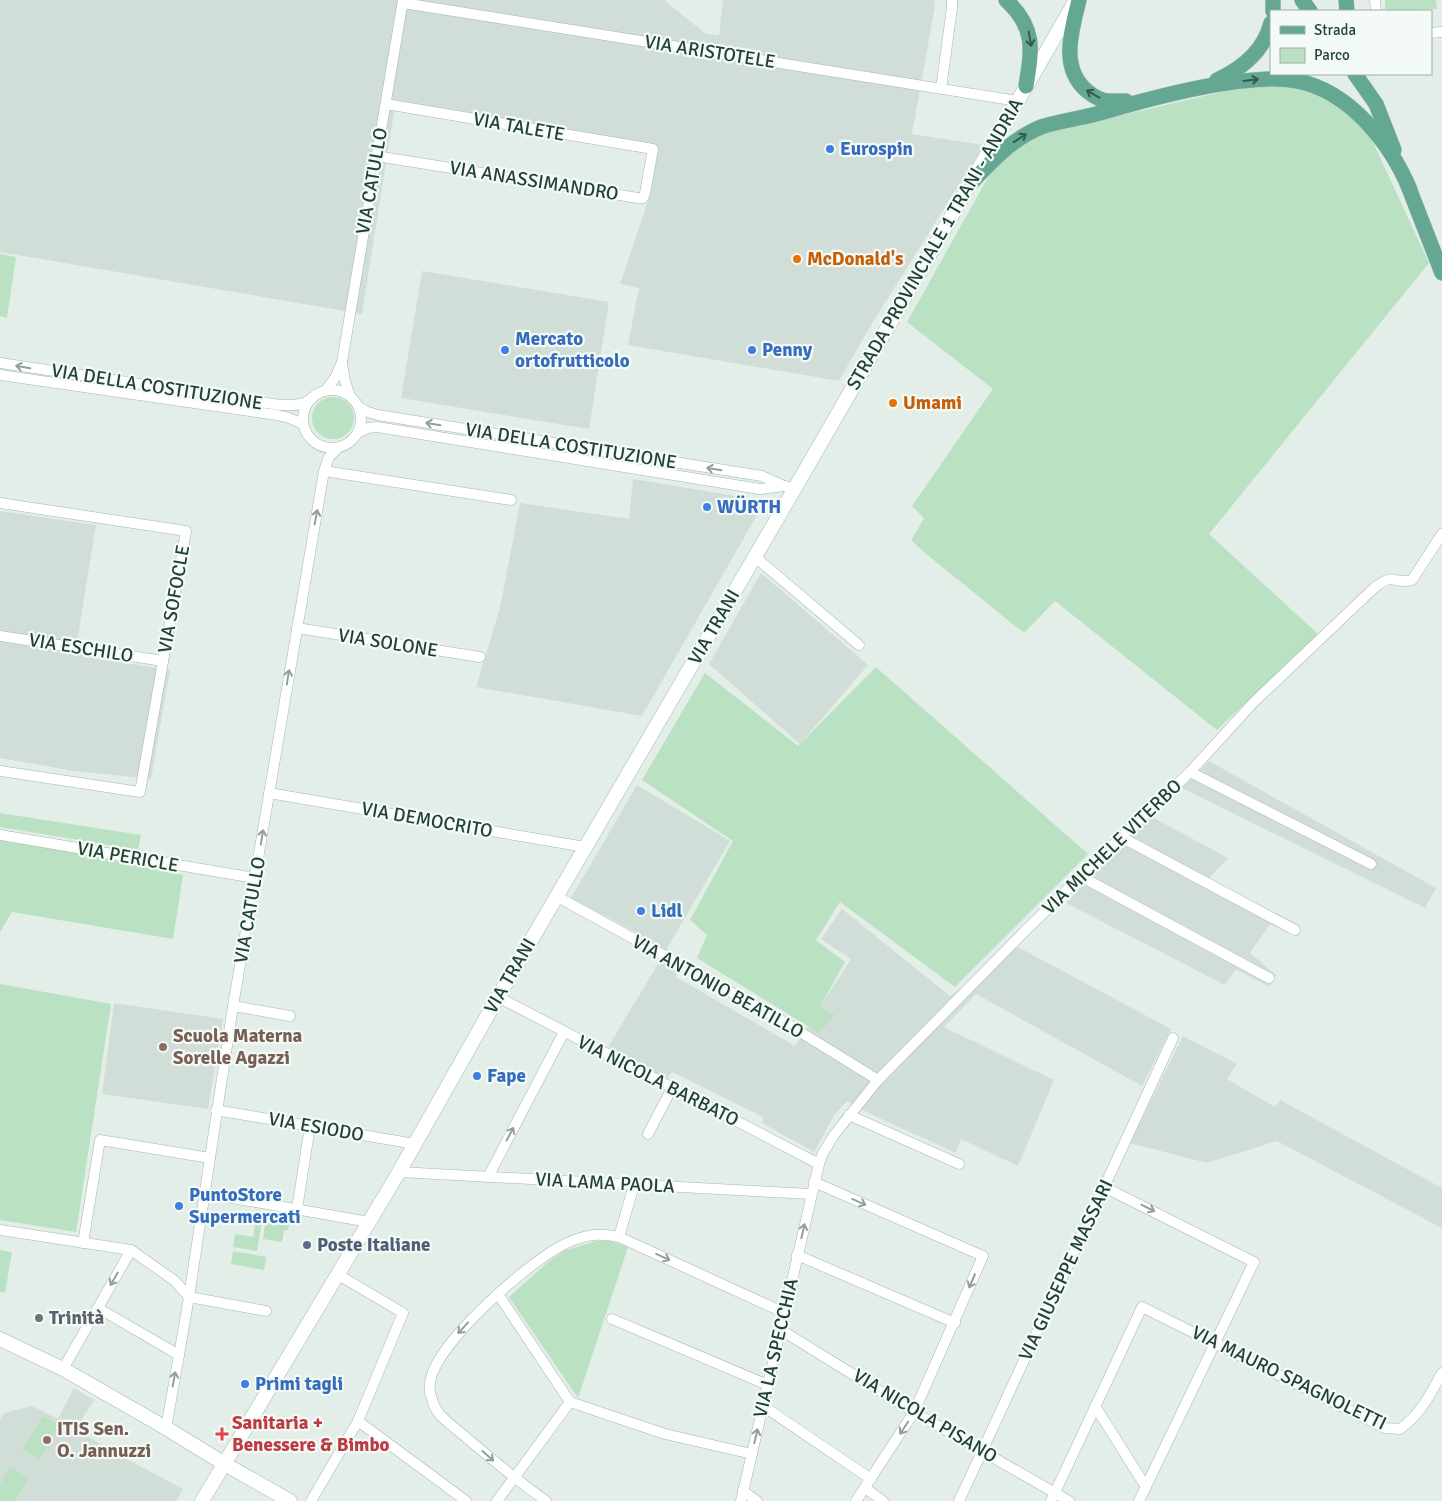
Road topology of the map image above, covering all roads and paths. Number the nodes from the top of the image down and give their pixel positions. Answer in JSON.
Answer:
{"nodes":[{"id":1,"x":952,"y":0,"type":"edge"},
{"id":2,"x":1006,"y":0,"type":"edge"},
{"id":3,"x":1078,"y":0,"type":"edge"},
{"id":4,"x":403,"y":2,"type":"edge"},
{"id":5,"x":1270,"y":25,"type":"edge"},
{"id":6,"x":1356,"y":75,"type":"edge"},
{"id":7,"x":1361,"y":75,"type":"edge"},
{"id":8,"x":1026,"y":86,"type":"junction"},
{"id":9,"x":1202,"y":86,"type":"junction"},
{"id":10,"x":941,"y":88,"type":"junction"},
{"id":11,"x":1369,"y":94,"type":"junction"},
{"id":12,"x":1018,"y":101,"type":"junction"},
{"id":13,"x":1140,"y":101,"type":"junction"},
{"id":14,"x":386,"y":104,"type":"junction"},
{"id":15,"x":653,"y":149,"type":"joint"},
{"id":16,"x":376,"y":156,"type":"junction"},
{"id":17,"x":972,"y":182,"type":"junction"},
{"id":18,"x":1410,"y":190,"type":"junction"},
{"id":19,"x":1442,"y":273,"type":"edge"},
{"id":20,"x":342,"y":362,"type":"junction"},
{"id":21,"x":0,"y":363,"type":"edge"},
{"id":22,"x":0,"y":375,"type":"edge"},
{"id":23,"x":324,"y":391,"type":"junction"},
{"id":24,"x":350,"y":396,"type":"junction"},
{"id":25,"x":312,"y":398,"type":"junction"},
{"id":26,"x":359,"y":407,"type":"junction"},
{"id":27,"x":303,"y":424,"type":"junction"},
{"id":28,"x":359,"y":432,"type":"junction"},
{"id":29,"x":314,"y":443,"type":"junction"},
{"id":30,"x":338,"y":448,"type":"junction"},
{"id":31,"x":324,"y":469,"type":"junction"},
{"id":32,"x":789,"y":487,"type":"junction"},
{"id":33,"x":511,"y":500,"type":"dead end"},
{"id":34,"x":0,"y":503,"type":"edge"},
{"id":35,"x":1442,"y":534,"type":"edge"},
{"id":36,"x":755,"y":557,"type":"junction"},
{"id":37,"x":296,"y":628,"type":"junction"},
{"id":38,"x":0,"y":636,"type":"edge"},
{"id":39,"x":859,"y":645,"type":"dead end"},
{"id":40,"x":480,"y":657,"type":"dead end"},
{"id":41,"x":163,"y":661,"type":"junction"},
{"id":42,"x":0,"y":771,"type":"edge"},
{"id":43,"x":1190,"y":772,"type":"junction"},
{"id":44,"x":269,"y":793,"type":"junction"},
{"id":45,"x":0,"y":835,"type":"edge"},
{"id":46,"x":1121,"y":837,"type":"junction"},
{"id":47,"x":585,"y":847,"type":"junction"},
{"id":48,"x":1371,"y":864,"type":"dead end"},
{"id":49,"x":1080,"y":876,"type":"junction"},
{"id":50,"x":255,"y":878,"type":"junction"},
{"id":51,"x":556,"y":896,"type":"junction"},
{"id":52,"x":1295,"y":930,"type":"dead end"},
{"id":53,"x":1269,"y":978,"type":"dead end"},
{"id":54,"x":498,"y":996,"type":"junction"},
{"id":55,"x":233,"y":1006,"type":"junction"},
{"id":56,"x":290,"y":1016,"type":"dead end"},
{"id":57,"x":564,"y":1032,"type":"junction"},
{"id":58,"x":1173,"y":1038,"type":"dead end"},
{"id":59,"x":878,"y":1080,"type":"junction"},
{"id":60,"x":672,"y":1088,"type":"junction"},
{"id":61,"x":216,"y":1110,"type":"junction"},
{"id":62,"x":849,"y":1115,"type":"junction"},
{"id":63,"x":310,"y":1126,"type":"junction"},
{"id":64,"x":648,"y":1134,"type":"dead end"},
{"id":65,"x":415,"y":1144,"type":"junction"},
{"id":66,"x":210,"y":1158,"type":"junction"},
{"id":67,"x":819,"y":1164,"type":"junction"},
{"id":68,"x":959,"y":1164,"type":"dead end"},
{"id":69,"x":399,"y":1172,"type":"junction"},
{"id":70,"x":488,"y":1177,"type":"junction"},
{"id":71,"x":814,"y":1182,"type":"junction"},
{"id":72,"x":634,"y":1185,"type":"junction"},
{"id":73,"x":1104,"y":1187,"type":"junction"},
{"id":74,"x":204,"y":1193,"type":"junction"},
{"id":75,"x":811,"y":1194,"type":"junction"},
{"id":76,"x":298,"y":1209,"type":"junction"},
{"id":77,"x":369,"y":1222,"type":"junction"},
{"id":78,"x":0,"y":1230,"type":"edge"},
{"id":79,"x":619,"y":1237,"type":"junction"},
{"id":80,"x":83,"y":1243,"type":"junction"},
{"id":81,"x":131,"y":1250,"type":"junction"},
{"id":82,"x":798,"y":1255,"type":"junction"},
{"id":83,"x":337,"y":1274,"type":"junction"},
{"id":84,"x":498,"y":1294,"type":"junction"},
{"id":85,"x":189,"y":1298,"type":"junction"},
{"id":86,"x":98,"y":1308,"type":"junction"},
{"id":87,"x":266,"y":1311,"type":"dead end"},
{"id":88,"x":785,"y":1313,"type":"junction"},
{"id":89,"x":612,"y":1318,"type":"dead end"},
{"id":90,"x":955,"y":1322,"type":"junction"},
{"id":91,"x":781,"y":1330,"type":"junction"},
{"id":92,"x":0,"y":1339,"type":"edge"},
{"id":93,"x":1214,"y":1342,"type":"junction"},
{"id":94,"x":179,"y":1355,"type":"junction"},
{"id":95,"x":63,"y":1369,"type":"junction"},
{"id":96,"x":1442,"y":1373,"type":"edge"},
{"id":97,"x":768,"y":1385,"type":"junction"},
{"id":98,"x":570,"y":1402,"type":"junction"},
{"id":99,"x":763,"y":1406,"type":"junction"},
{"id":100,"x":1095,"y":1406,"type":"junction"},
{"id":101,"x":914,"y":1412,"type":"junction"},
{"id":102,"x":358,"y":1421,"type":"junction"},
{"id":103,"x":166,"y":1428,"type":"junction"},
{"id":104,"x":982,"y":1451,"type":"junction"},
{"id":105,"x":752,"y":1454,"type":"junction"},
{"id":106,"x":223,"y":1463,"type":"junction"},
{"id":107,"x":514,"y":1478,"type":"junction"},
{"id":108,"x":871,"y":1479,"type":"junction"},
{"id":109,"x":1146,"y":1487,"type":"junction"},
{"id":110,"x":865,"y":1488,"type":"junction"},
{"id":111,"x":742,"y":1496,"type":"edge"},
{"id":112,"x":1053,"y":1497,"type":"edge"},
{"id":113,"x":202,"y":1501,"type":"edge"},
{"id":114,"x":290,"y":1501,"type":"edge"},
{"id":115,"x":311,"y":1501,"type":"edge"},
{"id":116,"x":466,"y":1501,"type":"edge"},
{"id":117,"x":497,"y":1501,"type":"edge"},
{"id":118,"x":546,"y":1501,"type":"edge"},
{"id":119,"x":758,"y":1501,"type":"edge"},
{"id":120,"x":856,"y":1501,"type":"edge"},
{"id":121,"x":884,"y":1501,"type":"edge"},
{"id":122,"x":959,"y":1501,"type":"edge"},
{"id":123,"x":1069,"y":1501,"type":"edge"},
{"id":124,"x":1140,"y":1501,"type":"edge"}],
"edges":[{"from":1,"to":10,"type":"street"},
{"from":2,"to":8,"type":"main road","one_way":true},
{"from":3,"to":8,"type":"main road","name":"STRADA PROVINCIALE 1 TRANI - ANDRIA"},
{"from":13,"to":3,"type":"main road","one_way":true},
{"from":4,"to":10,"type":"street","name":"VIA ARISTOTELE"},
{"from":4,"to":14,"type":"street","name":"VIA CATULLO"},
{"from":5,"to":9,"type":"main road"},
{"from":6,"to":11,"type":"main road"},
{"from":7,"to":11,"type":"main road"},
{"from":8,"to":12,"type":"main road","name":"STRADA PROVINCIALE 1 TRANI - ANDRIA"},
{"from":9,"to":13,"type":"main road"},
{"from":9,"to":18,"type":"main road","one_way":true},
{"from":10,"to":12,"type":"street","name":"VIA ARISTOTELE"},
{"from":11,"to":18,"type":"main road"},
{"from":12,"to":17,"type":"main road","name":"STRADA PROVINCIALE 1 TRANI - ANDRIA"},
{"from":17,"to":13,"type":"main road","one_way":true},
{"from":14,"to":15,"type":"street","name":"VIA TALETE"},
{"from":14,"to":16,"type":"street","name":"VIA CATULLO"},
{"from":15,"to":16,"type":"street","name":"VIA ANASSIMANDRO"},
{"from":16,"to":20,"type":"street","name":"VIA CATULLO"},
{"from":17,"to":32,"type":"main road","name":"STRADA PROVINCIALE 1 TRANI - ANDRIA"},
{"from":18,"to":19,"type":"main road"},
{"from":20,"to":23,"type":"street","name":"VIA CATULLO"},
{"from":20,"to":24,"type":"street","name":"VIA CATULLO"},
{"from":25,"to":21,"type":"street","name":"VIA DELLA COSTITUZIONE","one_way":true},
{"from":22,"to":27,"type":"street","name":"VIA DELLA COSTITUZIONE"},
{"from":23,"to":24,"type":"street"},
{"from":23,"to":25,"type":"street","name":"VIA DELLA COSTITUZIONE"},
{"from":24,"to":26,"type":"street"},
{"from":25,"to":27,"type":"street"},
{"from":26,"to":28,"type":"street"},
{"from":32,"to":26,"type":"street","name":"VIA DELLA COSTITUZIONE","one_way":true},
{"from":27,"to":29,"type":"street"},
{"from":28,"to":30,"type":"street","name":"VIA DELLA COSTITUZIONE"},
{"from":28,"to":32,"type":"street","name":"VIA DELLA COSTITUZIONE"},
{"from":29,"to":30,"type":"street"},
{"from":29,"to":31,"type":"street"},
{"from":30,"to":31,"type":"street","name":"VIA CATULLO"},
{"from":31,"to":33,"type":"street"},
{"from":37,"to":31,"type":"street","name":"VIA CATULLO","one_way":true},
{"from":32,"to":36,"type":"main road","name":"VIA TRANI"},
{"from":34,"to":41,"type":"street","name":"VIA SOFOCLE"},
{"from":35,"to":43,"type":"street","name":"VIA MICHELE VITERBO"},
{"from":36,"to":39,"type":"street"},
{"from":36,"to":47,"type":"main road","name":"VIA TRANI"},
{"from":37,"to":40,"type":"street","name":"VIA SOLONE"},
{"from":44,"to":37,"type":"street","name":"VIA CATULLO","one_way":true},
{"from":38,"to":41,"type":"street","name":"VIA ESCHILO"},
{"from":41,"to":42,"type":"street","name":"VIA SOFOCLE"},
{"from":43,"to":46,"type":"street","name":"VIA MICHELE VITERBO"},
{"from":43,"to":48,"type":"street"},
{"from":44,"to":47,"type":"street","name":"VIA DEMOCRITO"},
{"from":50,"to":44,"type":"street","name":"VIA CATULLO","one_way":true},
{"from":45,"to":50,"type":"street","name":"VIA PERICLE"},
{"from":46,"to":49,"type":"street","name":"VIA MICHELE VITERBO"},
{"from":46,"to":52,"type":"street"},
{"from":47,"to":51,"type":"main road","name":"VIA TRANI"},
{"from":49,"to":53,"type":"street"},
{"from":49,"to":59,"type":"street","name":"VIA MICHELE VITERBO"},
{"from":50,"to":55,"type":"street","name":"VIA CATULLO"},
{"from":51,"to":54,"type":"main road","name":"VIA TRANI"},
{"from":51,"to":59,"type":"street","name":"VIA ANTONIO BEATILLO"},
{"from":54,"to":57,"type":"street","name":"VIA NICOLA BARBATO"},
{"from":54,"to":65,"type":"main road","name":"VIA TRANI"},
{"from":55,"to":56,"type":"street"},
{"from":55,"to":61,"type":"street","name":"VIA CATULLO"},
{"from":57,"to":60,"type":"street","name":"VIA NICOLA BARBATO"},
{"from":70,"to":57,"type":"street","one_way":true},
{"from":58,"to":73,"type":"street","name":"VIA GIUSEPPE MASSARI"},
{"from":59,"to":62,"type":"street","name":"VIA MICHELE VITERBO"},
{"from":60,"to":64,"type":"street"},
{"from":60,"to":67,"type":"street","name":"VIA NICOLA BARBATO"},
{"from":61,"to":63,"type":"street","name":"VIA ESIODO"},
{"from":61,"to":66,"type":"street","name":"VIA CATULLO"},
{"from":62,"to":67,"type":"street","name":"VIA MICHELE VITERBO"},
{"from":62,"to":68,"type":"street"},
{"from":63,"to":65,"type":"street","name":"VIA ESIODO"},
{"from":63,"to":76,"type":"street"},
{"from":65,"to":69,"type":"main road","name":"VIA TRANI"},
{"from":66,"to":74,"type":"street","name":"VIA CATULLO"},
{"from":66,"to":80,"type":"street"},
{"from":67,"to":71,"type":"street","name":"VIA MICHELE VITERBO"},
{"from":69,"to":70,"type":"street","name":"VIA LAMA PAOLA"},
{"from":69,"to":77,"type":"main road","name":"VIA TRANI"},
{"from":70,"to":72,"type":"street","name":"VIA LAMA PAOLA"},
{"from":71,"to":75,"type":"street","name":"VIA MICHELE VITERBO"},
{"from":71,"to":90,"type":"street","one_way":true},
{"from":72,"to":75,"type":"street","name":"VIA LAMA PAOLA"},
{"from":72,"to":79,"type":"street"},
{"from":73,"to":93,"type":"street","one_way":true},
{"from":73,"to":104,"type":"street","name":"VIA GIUSEPPE MASSARI"},
{"from":74,"to":76,"type":"street"},
{"from":74,"to":85,"type":"street","name":"VIA CATULLO"},
{"from":82,"to":75,"type":"street","name":"VIA LA SPECCHIA","one_way":true},
{"from":76,"to":77,"type":"street"},
{"from":77,"to":83,"type":"main road","name":"VIA TRANI"},
{"from":78,"to":80,"type":"street"},
{"from":79,"to":84,"type":"street"},
{"from":79,"to":88,"type":"street","one_way":true},
{"from":80,"to":81,"type":"street"},
{"from":81,"to":85,"type":"street"},
{"from":81,"to":86,"type":"street","one_way":true},
{"from":82,"to":88,"type":"street","name":"VIA LA SPECCHIA"},
{"from":82,"to":90,"type":"street"},
{"from":83,"to":102,"type":"street"},
{"from":83,"to":106,"type":"main road","name":"VIA TRANI"},
{"from":84,"to":98,"type":"street"},
{"from":84,"to":107,"type":"street","one_way":true},
{"from":85,"to":87,"type":"street"},
{"from":85,"to":94,"type":"street","name":"VIA CATULLO"},
{"from":86,"to":94,"type":"street"},
{"from":86,"to":95,"type":"street"},
{"from":88,"to":91,"type":"street","name":"VIA LA SPECCHIA"},
{"from":89,"to":97,"type":"street"},
{"from":90,"to":101,"type":"street"},
{"from":91,"to":97,"type":"street","name":"VIA LA SPECCHIA"},
{"from":91,"to":101,"type":"street","name":"VIA NICOLA PISANO"},
{"from":92,"to":95,"type":"main road"},
{"from":93,"to":96,"type":"street","name":"VIA MAURO SPAGNOLETTI"},
{"from":93,"to":100,"type":"street","name":"VIA MAURO SPAGNOLETTI"},
{"from":93,"to":109,"type":"street"},
{"from":103,"to":94,"type":"street","name":"VIA CATULLO","one_way":true},
{"from":95,"to":103,"type":"main road"},
{"from":97,"to":99,"type":"street","name":"VIA LA SPECCHIA"},
{"from":98,"to":105,"type":"street"},
{"from":98,"to":107,"type":"street"},
{"from":105,"to":99,"type":"street","name":"VIA LA SPECCHIA","one_way":true},
{"from":99,"to":108,"type":"street"},
{"from":100,"to":109,"type":"street"},
{"from":100,"to":112,"type":"street"},
{"from":101,"to":104,"type":"street","name":"VIA NICOLA PISANO"},
{"from":101,"to":108,"type":"street","one_way":true},
{"from":102,"to":115,"type":"street"},
{"from":102,"to":116,"type":"street"},
{"from":103,"to":106,"type":"main road"},
{"from":104,"to":112,"type":"street","name":"VIA NICOLA PISANO"},
{"from":104,"to":122,"type":"street","name":"VIA GIUSEPPE MASSARI"},
{"from":105,"to":111,"type":"street","name":"VIA LA SPECCHIA"},
{"from":106,"to":113,"type":"main road","name":"VIA TRANI"},
{"from":106,"to":114,"type":"main road"},
{"from":107,"to":117,"type":"street"},
{"from":107,"to":118,"type":"street"},
{"from":108,"to":110,"type":"street"},
{"from":109,"to":124,"type":"street"},
{"from":110,"to":120,"type":"street"},
{"from":110,"to":121,"type":"street"},
{"from":111,"to":119,"type":"street"},
{"from":112,"to":123,"type":"street","name":"VIA NICOLA PISANO"}]}
